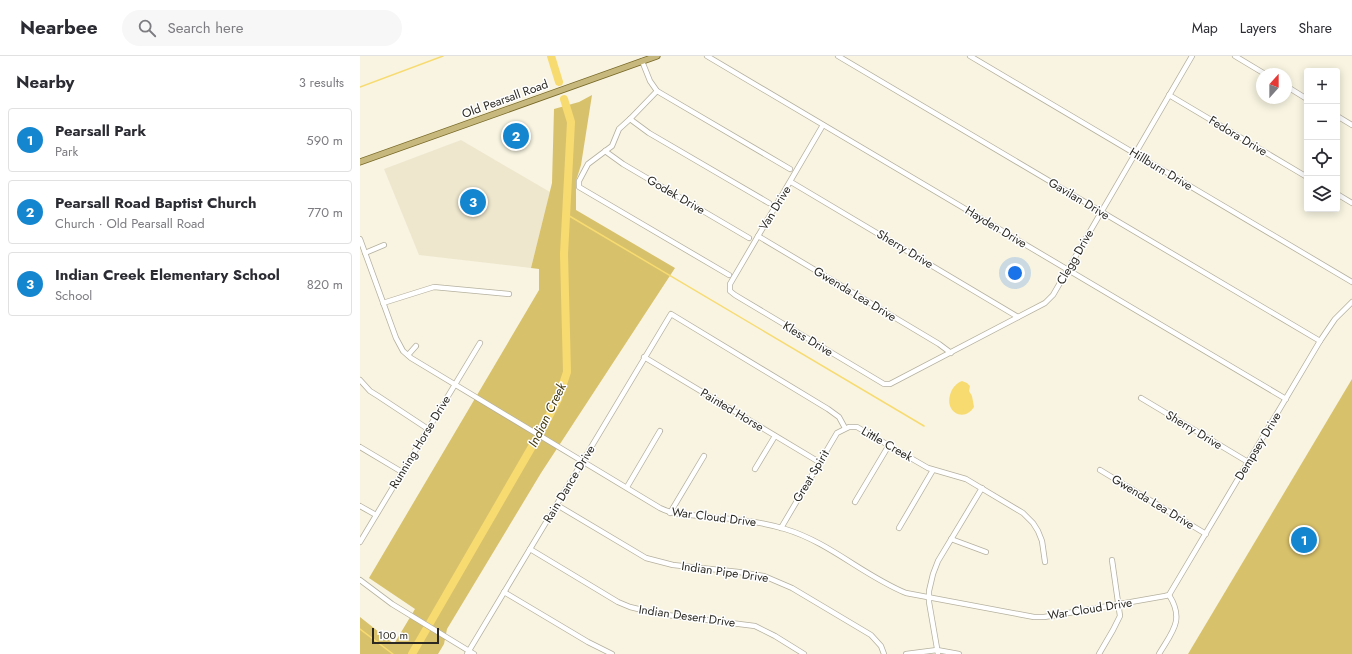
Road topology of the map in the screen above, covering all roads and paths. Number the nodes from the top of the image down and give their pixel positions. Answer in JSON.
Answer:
{"nodes":[{"id":1,"x":657,"y":56,"type":"edge"},
{"id":2,"x":706,"y":56,"type":"edge"},
{"id":3,"x":838,"y":56,"type":"edge"},
{"id":4,"x":970,"y":56,"type":"edge"},
{"id":5,"x":1192,"y":56,"type":"edge"},
{"id":6,"x":1235,"y":56,"type":"edge"},
{"id":7,"x":642,"y":61,"type":"junction"},
{"id":8,"x":1256,"y":69,"type":"edge"},
{"id":9,"x":1292,"y":90,"type":"edge"},
{"id":10,"x":657,"y":91,"type":"junction"},
{"id":11,"x":1169,"y":95,"type":"junction"},
{"id":12,"x":1304,"y":97,"type":"edge"},
{"id":13,"x":1340,"y":118,"type":"edge"},
{"id":14,"x":630,"y":120,"type":"junction"},
{"id":15,"x":823,"y":125,"type":"junction"},
{"id":16,"x":1352,"y":125,"type":"edge"},
{"id":17,"x":605,"y":152,"type":"junction"},
{"id":18,"x":1135,"y":154,"type":"junction"},
{"id":19,"x":360,"y":162,"type":"edge"},
{"id":20,"x":790,"y":169,"type":"dead end"},
{"id":21,"x":1305,"y":176,"type":"edge"},
{"id":22,"x":791,"y":182,"type":"junction"},
{"id":23,"x":1340,"y":196,"type":"edge"},
{"id":24,"x":770,"y":203,"type":"dead end"},
{"id":25,"x":1352,"y":203,"type":"edge"},
{"id":26,"x":1101,"y":212,"type":"junction"},
{"id":27,"x":758,"y":236,"type":"junction"},
{"id":28,"x":749,"y":238,"type":"dead end"},
{"id":29,"x":360,"y":239,"type":"edge"},
{"id":30,"x":384,"y":245,"type":"dead end"},
{"id":31,"x":365,"y":253,"type":"junction"},
{"id":32,"x":1067,"y":270,"type":"junction"},
{"id":33,"x":729,"y":275,"type":"dead end"},
{"id":34,"x":1352,"y":282,"type":"edge"},
{"id":35,"x":730,"y":290,"type":"joint"},
{"id":36,"x":509,"y":294,"type":"dead end"},
{"id":37,"x":1352,"y":302,"type":"edge"},
{"id":38,"x":383,"y":303,"type":"junction"},
{"id":39,"x":671,"y":314,"type":"joint"},
{"id":40,"x":1018,"y":317,"type":"junction"},
{"id":41,"x":1320,"y":341,"type":"junction"},
{"id":42,"x":480,"y":343,"type":"dead end"},
{"id":43,"x":416,"y":346,"type":"dead end"},
{"id":44,"x":951,"y":353,"type":"junction"},
{"id":45,"x":408,"y":355,"type":"junction"},
{"id":46,"x":644,"y":357,"type":"junction"},
{"id":47,"x":360,"y":380,"type":"edge"},
{"id":48,"x":888,"y":384,"type":"joint"},
{"id":49,"x":455,"y":385,"type":"junction"},
{"id":50,"x":1141,"y":398,"type":"dead end"},
{"id":51,"x":1286,"y":399,"type":"junction"},
{"id":52,"x":845,"y":428,"type":"junction"},
{"id":53,"x":428,"y":429,"type":"junction"},
{"id":54,"x":660,"y":431,"type":"dead end"},
{"id":55,"x":775,"y":436,"type":"junction"},
{"id":56,"x":889,"y":445,"type":"junction"},
{"id":57,"x":360,"y":447,"type":"edge"},
{"id":58,"x":704,"y":456,"type":"dead end"},
{"id":59,"x":583,"y":461,"type":"junction"},
{"id":60,"x":819,"y":462,"type":"junction"},
{"id":61,"x":1248,"y":462,"type":"junction"},
{"id":62,"x":755,"y":469,"type":"dead end"},
{"id":63,"x":933,"y":470,"type":"junction"},
{"id":64,"x":1100,"y":470,"type":"dead end"},
{"id":65,"x":402,"y":472,"type":"junction"},
{"id":66,"x":627,"y":487,"type":"junction"},
{"id":67,"x":982,"y":488,"type":"junction"},
{"id":68,"x":855,"y":502,"type":"dead end"},
{"id":69,"x":557,"y":505,"type":"junction"},
{"id":70,"x":360,"y":506,"type":"edge"},
{"id":71,"x":670,"y":513,"type":"junction"},
{"id":72,"x":376,"y":515,"type":"junction"},
{"id":73,"x":780,"y":528,"type":"junction"},
{"id":74,"x":899,"y":528,"type":"dead end"},
{"id":75,"x":1206,"y":534,"type":"junction"},
{"id":76,"x":951,"y":540,"type":"junction"},
{"id":77,"x":360,"y":542,"type":"edge"},
{"id":78,"x":530,"y":548,"type":"junction"},
{"id":79,"x":986,"y":552,"type":"dead end"},
{"id":80,"x":1112,"y":560,"type":"dead end"},
{"id":81,"x":1045,"y":562,"type":"dead end"},
{"id":82,"x":360,"y":580,"type":"edge"},
{"id":83,"x":504,"y":592,"type":"junction"},
{"id":84,"x":1169,"y":595,"type":"junction"},
{"id":85,"x":929,"y":597,"type":"junction"},
{"id":86,"x":1118,"y":604,"type":"junction"},
{"id":87,"x":468,"y":652,"type":"edge"},
{"id":88,"x":938,"y":652,"type":"edge"},
{"id":89,"x":474,"y":654,"type":"edge"},
{"id":90,"x":612,"y":654,"type":"edge"},
{"id":91,"x":804,"y":654,"type":"edge"},
{"id":92,"x":884,"y":654,"type":"edge"},
{"id":93,"x":906,"y":654,"type":"edge"},
{"id":94,"x":959,"y":654,"type":"edge"},
{"id":95,"x":1099,"y":654,"type":"edge"},
{"id":96,"x":1159,"y":654,"type":"edge"}],
"edges":[{"from":1,"to":7,"type":"main road","name":"Old Pearsall Road"},
{"from":2,"to":15,"type":"street","name":"Hayden Drive"},
{"from":3,"to":26,"type":"street","name":"Gavilan Drive"},
{"from":4,"to":18,"type":"street","name":"Hillburn Drive"},
{"from":5,"to":11,"type":"street","name":"Clegg Drive"},
{"from":6,"to":8,"type":"street"},
{"from":7,"to":10,"type":"street"},
{"from":7,"to":19,"type":"main road","name":"Old Pearsall Road"},
{"from":9,"to":12,"type":"street"},
{"from":10,"to":14,"type":"street"},
{"from":10,"to":20,"type":"street"},
{"from":11,"to":18,"type":"street","name":"Clegg Drive"},
{"from":11,"to":21,"type":"street","name":"Fedora Drive"},
{"from":13,"to":16,"type":"street"},
{"from":14,"to":17,"type":"street"},
{"from":14,"to":24,"type":"street"},
{"from":15,"to":22,"type":"street","name":"Van Drive"},
{"from":15,"to":32,"type":"street","name":"Hayden Drive"},
{"from":17,"to":28,"type":"street","name":"Godek Drive"},
{"from":17,"to":33,"type":"street"},
{"from":18,"to":26,"type":"street","name":"Clegg Drive"},
{"from":18,"to":34,"type":"street","name":"Hillburn Drive"},
{"from":22,"to":27,"type":"street","name":"Van Drive"},
{"from":22,"to":40,"type":"street","name":"Sherry Drive"},
{"from":23,"to":25,"type":"street"},
{"from":26,"to":32,"type":"street","name":"Clegg Drive"},
{"from":26,"to":41,"type":"street","name":"Gavilan Drive"},
{"from":27,"to":35,"type":"street","name":"Van Drive"},
{"from":27,"to":44,"type":"street","name":"Gwenda Lea Drive"},
{"from":29,"to":31,"type":"street","name":"War Cloud Drive"},
{"from":30,"to":31,"type":"street"},
{"from":31,"to":38,"type":"street","name":"War Cloud Drive"},
{"from":32,"to":40,"type":"street","name":"Clegg Drive"},
{"from":32,"to":51,"type":"street","name":"Hayden Drive"},
{"from":35,"to":48,"type":"street","name":"Kless Drive"},
{"from":36,"to":38,"type":"street"},
{"from":37,"to":41,"type":"street","name":"Dempsey Drive"},
{"from":38,"to":45,"type":"street","name":"War Cloud Drive"},
{"from":39,"to":46,"type":"street","name":"Rain Dance Drive"},
{"from":39,"to":52,"type":"street","name":"Little Creek"},
{"from":40,"to":44,"type":"street","name":"Clegg Drive"},
{"from":41,"to":51,"type":"street","name":"Dempsey Drive"},
{"from":42,"to":49,"type":"street","name":"Running Horse Drive"},
{"from":43,"to":45,"type":"street"},
{"from":44,"to":48,"type":"street","name":"Clegg Drive"},
{"from":45,"to":49,"type":"street","name":"War Cloud Drive"},
{"from":46,"to":55,"type":"street","name":"Painted Horse"},
{"from":46,"to":59,"type":"street","name":"Rain Dance Drive"},
{"from":47,"to":53,"type":"street"},
{"from":49,"to":53,"type":"street","name":"Running Horse Drive"},
{"from":49,"to":59,"type":"street","name":"War Cloud Drive"},
{"from":50,"to":61,"type":"street","name":"Sherry Drive"},
{"from":51,"to":61,"type":"street","name":"Dempsey Drive"},
{"from":52,"to":56,"type":"street","name":"Little Creek"},
{"from":52,"to":60,"type":"street","name":"Great Spirit"},
{"from":53,"to":65,"type":"street","name":"Running Horse Drive"},
{"from":54,"to":66,"type":"street"},
{"from":55,"to":60,"type":"street","name":"Painted Horse"},
{"from":55,"to":62,"type":"street"},
{"from":56,"to":63,"type":"street","name":"Little Creek"},
{"from":56,"to":68,"type":"street"},
{"from":57,"to":65,"type":"street"},
{"from":58,"to":71,"type":"street"},
{"from":59,"to":66,"type":"street","name":"War Cloud Drive"},
{"from":59,"to":69,"type":"street","name":"Rain Dance Drive"},
{"from":60,"to":73,"type":"street","name":"Great Spirit"},
{"from":61,"to":75,"type":"street","name":"Dempsey Drive"},
{"from":63,"to":67,"type":"street","name":"Little Creek"},
{"from":63,"to":74,"type":"street"},
{"from":64,"to":75,"type":"street","name":"Gwenda Lea Drive"},
{"from":65,"to":72,"type":"street","name":"Running Horse Drive"},
{"from":66,"to":71,"type":"street","name":"War Cloud Drive"},
{"from":67,"to":76,"type":"street"},
{"from":67,"to":81,"type":"street","name":"Little Creek"},
{"from":69,"to":78,"type":"street","name":"Rain Dance Drive"},
{"from":69,"to":92,"type":"street","name":"Indian Pipe Drive"},
{"from":70,"to":72,"type":"street"},
{"from":71,"to":73,"type":"street","name":"War Cloud Drive"},
{"from":72,"to":77,"type":"street","name":"Running Horse Drive"},
{"from":73,"to":85,"type":"street","name":"War Cloud Drive"},
{"from":75,"to":84,"type":"street","name":"Dempsey Drive"},
{"from":76,"to":79,"type":"street"},
{"from":76,"to":85,"type":"street"},
{"from":78,"to":83,"type":"street","name":"Rain Dance Drive"},
{"from":78,"to":91,"type":"street","name":"Indian Desert Drive"},
{"from":80,"to":86,"type":"street"},
{"from":82,"to":87,"type":"street"},
{"from":83,"to":87,"type":"street","name":"Rain Dance Drive"},
{"from":83,"to":90,"type":"street"},
{"from":84,"to":86,"type":"street","name":"War Cloud Drive"},
{"from":84,"to":96,"type":"street"},
{"from":85,"to":86,"type":"street","name":"War Cloud Drive"},
{"from":85,"to":88,"type":"street"},
{"from":86,"to":95,"type":"street"},
{"from":87,"to":89,"type":"street"},
{"from":88,"to":93,"type":"street"},
{"from":88,"to":94,"type":"street"}]}
